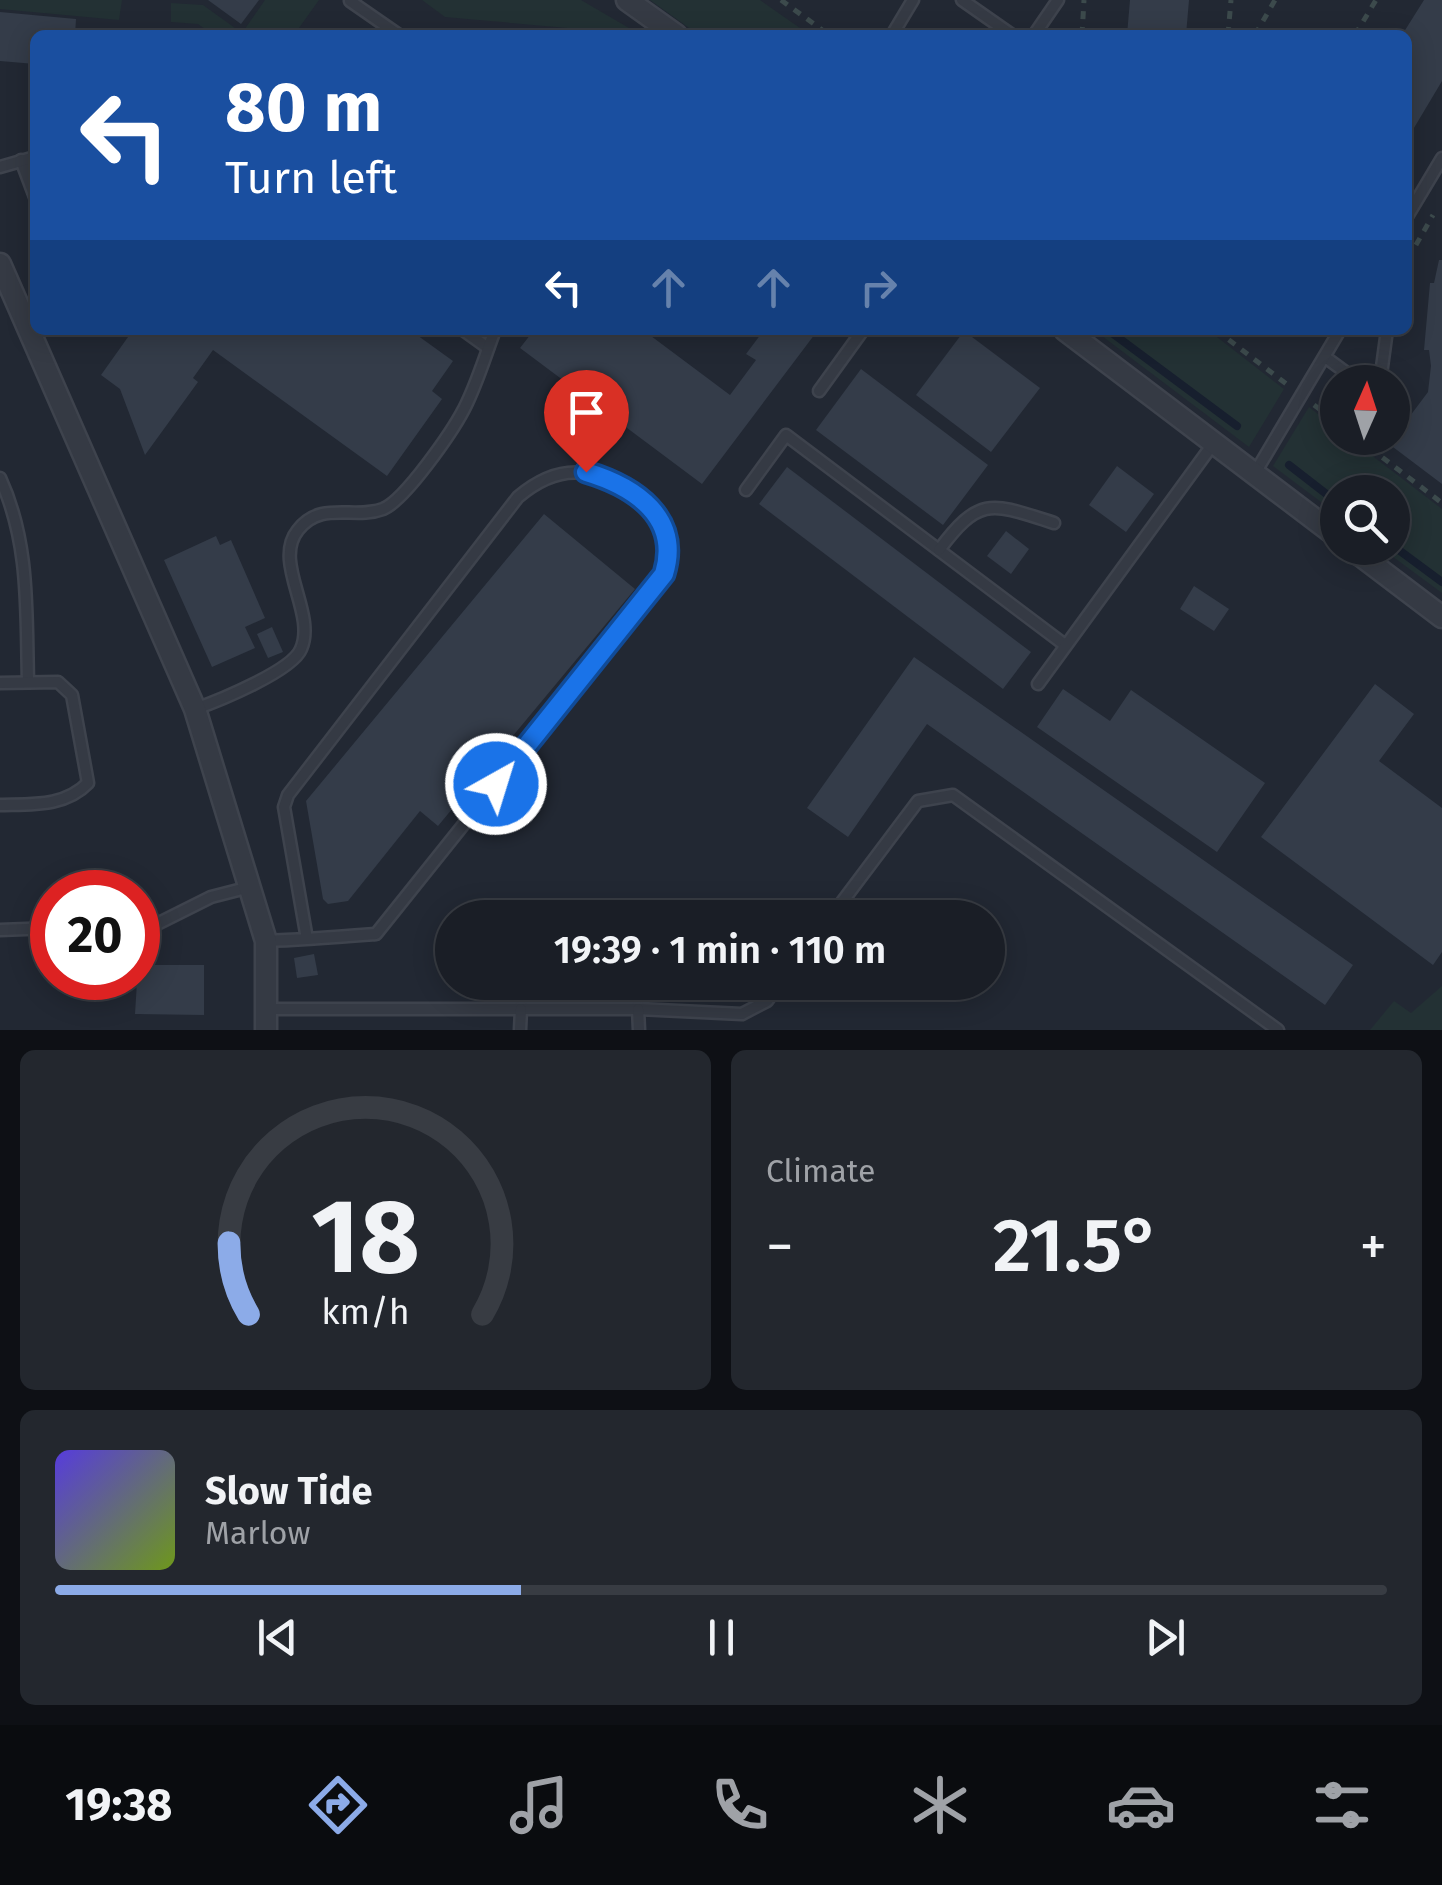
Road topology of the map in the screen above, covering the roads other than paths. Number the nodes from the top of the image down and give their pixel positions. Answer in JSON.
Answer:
{"nodes":[{"id":1,"x":627,"y":0,"type":"edge"},
{"id":2,"x":914,"y":0,"type":"edge"},
{"id":3,"x":962,"y":0,"type":"edge"},
{"id":4,"x":1058,"y":0,"type":"edge"},
{"id":5,"x":350,"y":1,"type":"edge"},
{"id":6,"x":392,"y":30,"type":"edge"},
{"id":7,"x":669,"y":30,"type":"edge"},
{"id":8,"x":895,"y":30,"type":"edge"},
{"id":9,"x":1005,"y":30,"type":"edge"},
{"id":10,"x":1037,"y":30,"type":"edge"},
{"id":11,"x":30,"y":158,"type":"edge"},
{"id":12,"x":1442,"y":158,"type":"edge"},
{"id":13,"x":21,"y":160,"type":"junction"},
{"id":14,"x":0,"y":167,"type":"edge"},
{"id":15,"x":1438,"y":175,"type":"edge"},
{"id":16,"x":30,"y":184,"type":"edge"},
{"id":17,"x":1412,"y":210,"type":"edge"},
{"id":18,"x":0,"y":264,"type":"edge"},
{"id":19,"x":30,"y":332,"type":"edge"},
{"id":20,"x":31,"y":335,"type":"edge"},
{"id":21,"x":470,"y":335,"type":"edge"},
{"id":22,"x":493,"y":335,"type":"edge"},
{"id":23,"x":860,"y":335,"type":"edge"},
{"id":24,"x":1072,"y":335,"type":"edge"},
{"id":25,"x":1337,"y":335,"type":"edge"},
{"id":26,"x":1386,"y":335,"type":"edge"},
{"id":27,"x":488,"y":348,"type":"junction"},
{"id":28,"x":1326,"y":357,"type":"junction"},
{"id":29,"x":1337,"y":365,"type":"edge"},
{"id":30,"x":1382,"y":365,"type":"edge"},
{"id":31,"x":820,"y":390,"type":"dead end"},
{"id":32,"x":1214,"y":444,"type":"junction"},
{"id":33,"x":1254,"y":474,"type":"junction"},
{"id":34,"x":0,"y":478,"type":"edge"},
{"id":35,"x":746,"y":490,"type":"dead end"},
{"id":36,"x":1054,"y":523,"type":"dead end"},
{"id":37,"x":1320,"y":524,"type":"edge"},
{"id":38,"x":939,"y":550,"type":"junction"},
{"id":39,"x":1373,"y":565,"type":"edge"},
{"id":40,"x":1442,"y":617,"type":"edge"},
{"id":41,"x":1065,"y":646,"type":"junction"},
{"id":42,"x":28,"y":682,"type":"junction"},
{"id":43,"x":0,"y":683,"type":"edge"},
{"id":44,"x":1038,"y":684,"type":"dead end"},
{"id":45,"x":195,"y":709,"type":"junction"},
{"id":46,"x":0,"y":806,"type":"edge"},
{"id":47,"x":250,"y":887,"type":"junction"},
{"id":48,"x":844,"y":900,"type":"edge"},
{"id":49,"x":160,"y":923,"type":"edge"},
{"id":50,"x":30,"y":929,"type":"edge"},
{"id":51,"x":0,"y":930,"type":"edge"},
{"id":52,"x":308,"y":939,"type":"junction"},
{"id":53,"x":266,"y":941,"type":"junction"},
{"id":54,"x":765,"y":1000,"type":"edge"},
{"id":55,"x":521,"y":1009,"type":"junction"},
{"id":56,"x":638,"y":1009,"type":"junction"},
{"id":57,"x":266,"y":1020,"type":"edge"},
{"id":58,"x":520,"y":1030,"type":"edge"},
{"id":59,"x":638,"y":1030,"type":"edge"},
{"id":60,"x":1278,"y":1030,"type":"edge"}],
"edges":[{"from":1,"to":7,"type":"street"},
{"from":2,"to":8,"type":"lane"},
{"from":3,"to":9,"type":"lane"},
{"from":4,"to":10,"type":"lane"},
{"from":5,"to":6,"type":"lane"},
{"from":11,"to":13,"type":"lane"},
{"from":12,"to":15,"type":"lane"},
{"from":13,"to":14,"type":"lane"},
{"from":13,"to":16,"type":"lane"},
{"from":15,"to":17,"type":"lane"},
{"from":18,"to":19,"type":"street"},
{"from":20,"to":45,"type":"street"},
{"from":21,"to":27,"type":"lane"},
{"from":22,"to":27,"type":"lane"},
{"from":23,"to":31,"type":"lane"},
{"from":24,"to":32,"type":"street"},
{"from":25,"to":28,"type":"lane"},
{"from":26,"to":30,"type":"lane"},
{"from":27,"to":45,"type":"lane"},
{"from":28,"to":29,"type":"lane"},
{"from":28,"to":33,"type":"lane"},
{"from":32,"to":33,"type":"street"},
{"from":32,"to":41,"type":"lane"},
{"from":33,"to":37,"type":"street"},
{"from":34,"to":42,"type":"lane"},
{"from":35,"to":38,"type":"lane"},
{"from":36,"to":38,"type":"lane"},
{"from":38,"to":41,"type":"lane"},
{"from":39,"to":40,"type":"street"},
{"from":41,"to":44,"type":"lane"},
{"from":42,"to":43,"type":"lane"},
{"from":42,"to":46,"type":"lane"},
{"from":45,"to":47,"type":"street"},
{"from":47,"to":49,"type":"lane"},
{"from":47,"to":53,"type":"street"},
{"from":48,"to":60,"type":"lane"},
{"from":50,"to":51,"type":"lane"},
{"from":52,"to":52,"type":"lane"},
{"from":52,"to":53,"type":"lane"},
{"from":53,"to":57,"type":"street"},
{"from":54,"to":56,"type":"lane"},
{"from":55,"to":56,"type":"lane"},
{"from":55,"to":57,"type":"lane"},
{"from":55,"to":58,"type":"lane"},
{"from":56,"to":59,"type":"lane"}]}
